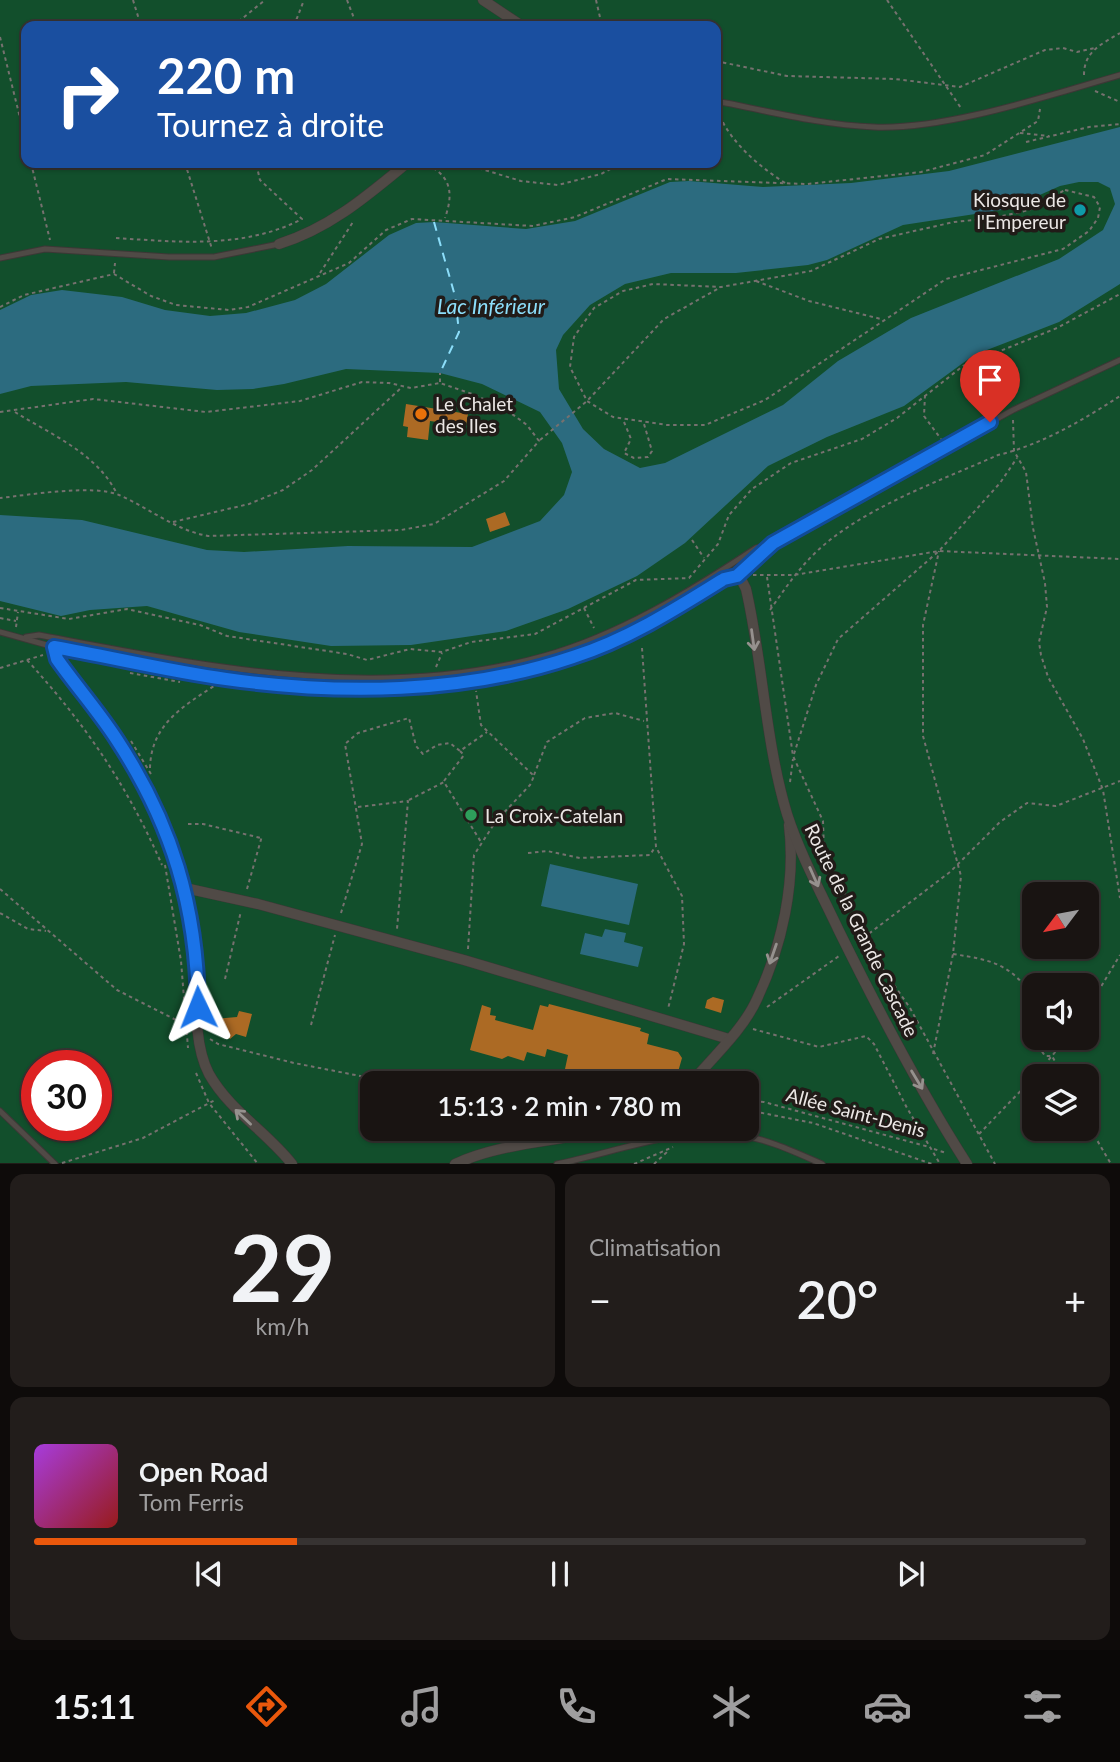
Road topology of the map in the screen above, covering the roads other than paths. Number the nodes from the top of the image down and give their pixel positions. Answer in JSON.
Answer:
{"nodes":[{"id":1,"x":483,"y":0,"type":"edge"},
{"id":2,"x":514,"y":21,"type":"edge"},
{"id":3,"x":1120,"y":75,"type":"edge"},
{"id":4,"x":721,"y":102,"type":"edge"},
{"id":5,"x":401,"y":168,"type":"edge"},
{"id":6,"x":279,"y":244,"type":"joint"},
{"id":7,"x":0,"y":258,"type":"edge"},
{"id":8,"x":1120,"y":360,"type":"edge"},
{"id":9,"x":773,"y":543,"type":"junction"},
{"id":10,"x":737,"y":576,"type":"junction"},
{"id":11,"x":0,"y":632,"type":"edge"},
{"id":12,"x":26,"y":637,"type":"junction"},
{"id":13,"x":54,"y":647,"type":"junction"},
{"id":14,"x":787,"y":814,"type":"junction"},
{"id":15,"x":186,"y":888,"type":"junction"},
{"id":16,"x":729,"y":1039,"type":"junction"},
{"id":17,"x":701,"y":1071,"type":"edge"},
{"id":18,"x":0,"y":1111,"type":"edge"},
{"id":19,"x":556,"y":1141,"type":"edge"},
{"id":20,"x":55,"y":1164,"type":"edge"},
{"id":21,"x":292,"y":1164,"type":"edge"},
{"id":22,"x":455,"y":1164,"type":"edge"},
{"id":23,"x":557,"y":1164,"type":"edge"},
{"id":24,"x":822,"y":1164,"type":"edge"},
{"id":25,"x":967,"y":1164,"type":"edge"}],
"edges":[{"from":1,"to":2,"type":"street"},
{"from":3,"to":4,"type":"lane"},
{"from":5,"to":6,"type":"street"},
{"from":6,"to":7,"type":"lane"},
{"from":8,"to":9,"type":"lane"},
{"from":9,"to":10,"type":"lane"},
{"from":9,"to":12,"type":"lane"},
{"from":10,"to":13,"type":"street"},
{"from":10,"to":14,"type":"street","name":"Route de la Grande Cascade","one_way":true},
{"from":11,"to":12,"type":"lane"},
{"from":12,"to":13,"type":"lane"},
{"from":13,"to":15,"type":"street"},
{"from":14,"to":16,"type":"street","one_way":true},
{"from":14,"to":25,"type":"street","name":"Route de la Grande Cascade","one_way":true},
{"from":15,"to":16,"type":"street"},
{"from":21,"to":15,"type":"street","one_way":true},
{"from":16,"to":17,"type":"street"},
{"from":18,"to":20,"type":"lane"},
{"from":19,"to":22,"type":"street"},
{"from":23,"to":24,"type":"lane"}]}
